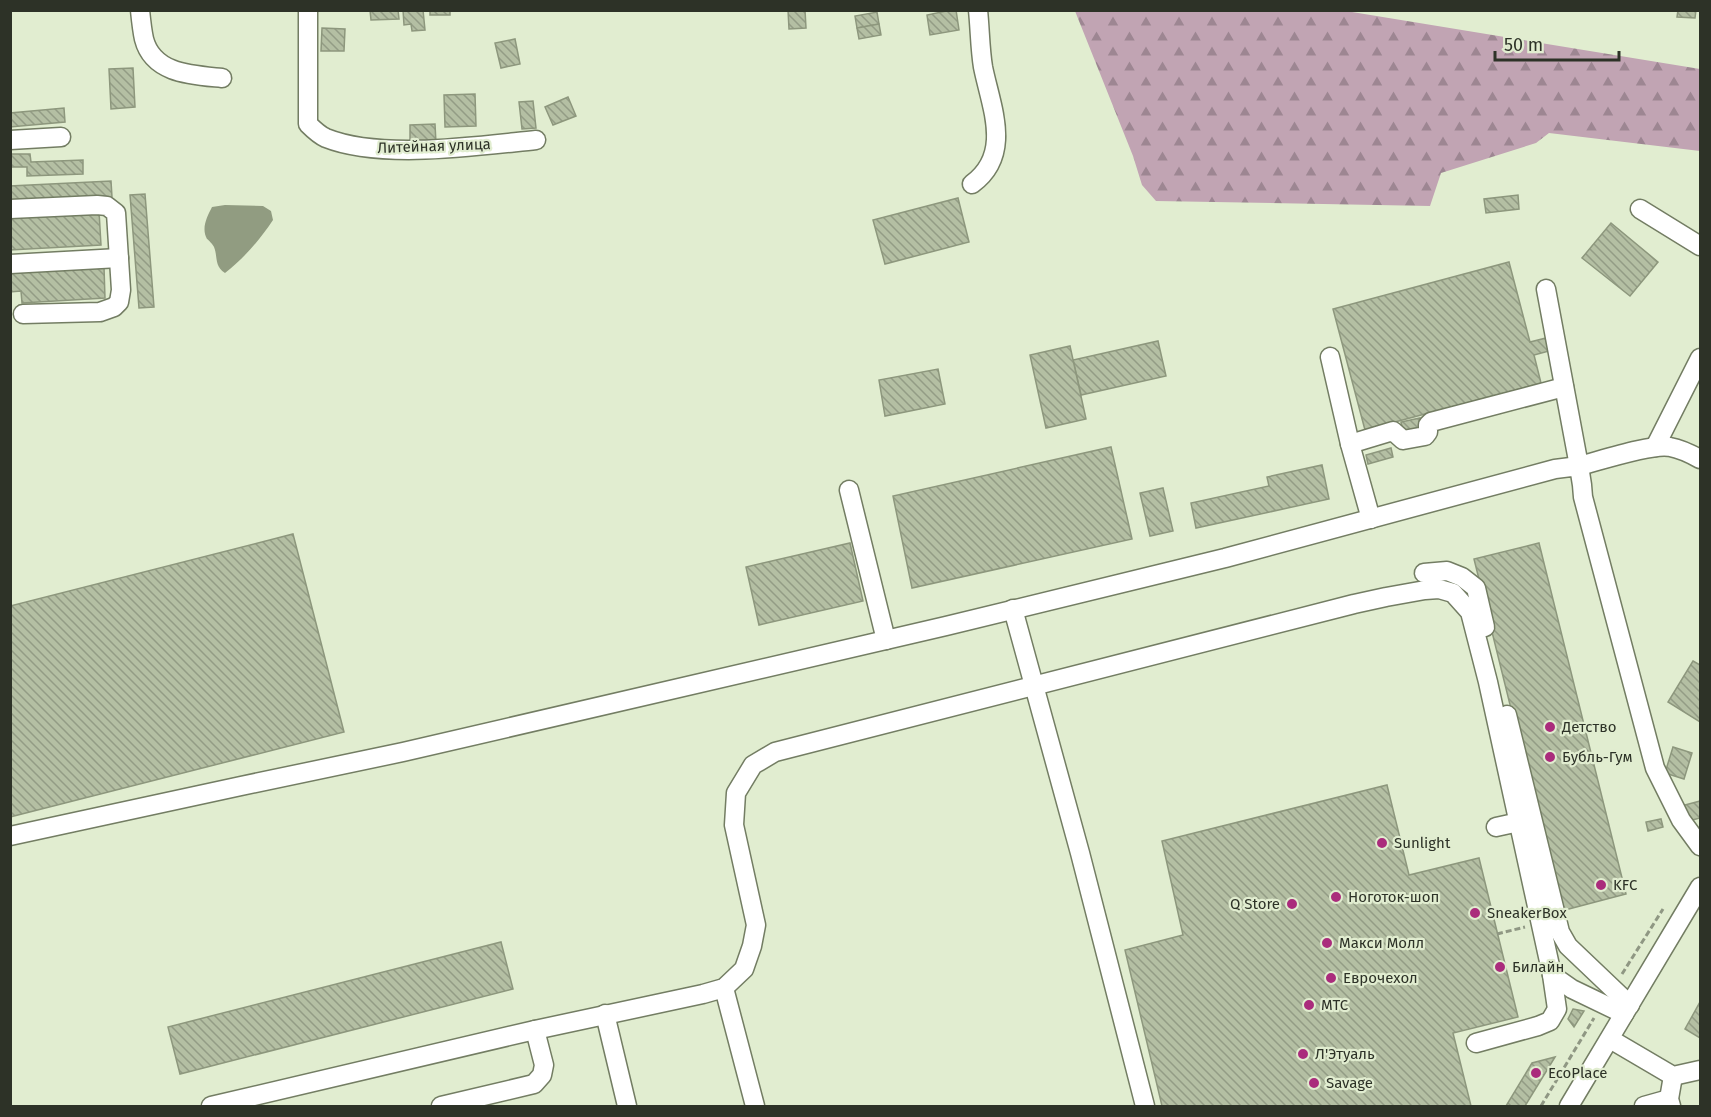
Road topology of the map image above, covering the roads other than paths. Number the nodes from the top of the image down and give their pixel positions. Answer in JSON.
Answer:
{"nodes":[{"id":1,"x":140,"y":10,"type":"edge"},
{"id":2,"x":308,"y":10,"type":"edge"},
{"id":3,"x":978,"y":10,"type":"edge"},
{"id":4,"x":222,"y":78,"type":"dead end"},
{"id":5,"x":61,"y":137,"type":"dead end"},
{"id":6,"x":10,"y":140,"type":"edge"},
{"id":7,"x":536,"y":140,"type":"dead end"},
{"id":8,"x":972,"y":184,"type":"dead end"},
{"id":9,"x":10,"y":209,"type":"edge"},
{"id":10,"x":1640,"y":209,"type":"dead end"},
{"id":11,"x":1701,"y":246,"type":"edge"},
{"id":12,"x":119,"y":258,"type":"junction"},
{"id":13,"x":10,"y":264,"type":"edge"},
{"id":14,"x":1546,"y":289,"type":"dead end"},
{"id":15,"x":23,"y":314,"type":"dead end"},
{"id":16,"x":1330,"y":357,"type":"dead end"},
{"id":17,"x":1701,"y":358,"type":"edge"},
{"id":18,"x":1564,"y":387,"type":"junction"},
{"id":19,"x":1350,"y":444,"type":"junction"},
{"id":20,"x":1655,"y":447,"type":"junction"},
{"id":21,"x":1701,"y":459,"type":"edge"},
{"id":22,"x":1579,"y":466,"type":"junction"},
{"id":23,"x":849,"y":490,"type":"dead end"},
{"id":24,"x":1371,"y":519,"type":"junction"},
{"id":25,"x":1424,"y":573,"type":"dead end"},
{"id":26,"x":1462,"y":577,"type":"junction"},
{"id":27,"x":1386,"y":597,"type":"junction"},
{"id":28,"x":1013,"y":609,"type":"junction"},
{"id":29,"x":886,"y":640,"type":"junction"},
{"id":30,"x":1034,"y":685,"type":"junction"},
{"id":31,"x":1519,"y":822,"type":"junction"},
{"id":32,"x":1496,"y":827,"type":"dead end"},
{"id":33,"x":10,"y":836,"type":"edge"},
{"id":34,"x":1701,"y":846,"type":"edge"},
{"id":35,"x":1701,"y":887,"type":"edge"},
{"id":36,"x":1552,"y":975,"type":"junction"},
{"id":37,"x":724,"y":988,"type":"junction"},
{"id":38,"x":1608,"y":996,"type":"junction"},
{"id":39,"x":1627,"y":1010,"type":"junction"},
{"id":40,"x":605,"y":1014,"type":"junction"},
{"id":41,"x":535,"y":1030,"type":"junction"},
{"id":42,"x":1610,"y":1039,"type":"junction"},
{"id":43,"x":1476,"y":1043,"type":"dead end"},
{"id":44,"x":1701,"y":1070,"type":"edge"},
{"id":45,"x":1673,"y":1076,"type":"junction"},
{"id":46,"x":249,"y":1102,"type":"edge"},
{"id":47,"x":1670,"y":1103,"type":"edge"},
{"id":48,"x":211,"y":1107,"type":"edge"},
{"id":49,"x":441,"y":1107,"type":"edge"},
{"id":50,"x":627,"y":1107,"type":"edge"},
{"id":51,"x":755,"y":1107,"type":"edge"},
{"id":52,"x":1145,"y":1107,"type":"edge"},
{"id":53,"x":1569,"y":1107,"type":"edge"},
{"id":54,"x":1644,"y":1107,"type":"edge"}],
"edges":[{"from":1,"to":4,"type":"street"},
{"from":2,"to":7,"type":"street","name":"Литейная улица"},
{"from":3,"to":8,"type":"street"},
{"from":5,"to":6,"type":"street"},
{"from":9,"to":12,"type":"street"},
{"from":10,"to":11,"type":"street"},
{"from":12,"to":13,"type":"street"},
{"from":12,"to":15,"type":"street"},
{"from":14,"to":18,"type":"street"},
{"from":16,"to":19,"type":"street"},
{"from":17,"to":20,"type":"street"},
{"from":18,"to":19,"type":"street"},
{"from":18,"to":22,"type":"street"},
{"from":19,"to":24,"type":"street"},
{"from":20,"to":21,"type":"street"},
{"from":20,"to":22,"type":"street"},
{"from":22,"to":24,"type":"street"},
{"from":22,"to":34,"type":"street"},
{"from":23,"to":29,"type":"street"},
{"from":24,"to":28,"type":"street"},
{"from":25,"to":26,"type":"street"},
{"from":26,"to":27,"type":"street"},
{"from":26,"to":38,"type":"street"},
{"from":27,"to":30,"type":"street"},
{"from":27,"to":31,"type":"street"},
{"from":28,"to":29,"type":"street"},
{"from":28,"to":30,"type":"street"},
{"from":29,"to":33,"type":"street"},
{"from":30,"to":37,"type":"street"},
{"from":30,"to":52,"type":"street"},
{"from":31,"to":32,"type":"street"},
{"from":31,"to":36,"type":"street"},
{"from":35,"to":39,"type":"street"},
{"from":36,"to":38,"type":"street"},
{"from":36,"to":43,"type":"street"},
{"from":37,"to":40,"type":"street"},
{"from":37,"to":51,"type":"street"},
{"from":38,"to":39,"type":"street"},
{"from":39,"to":42,"type":"street"},
{"from":40,"to":41,"type":"street"},
{"from":40,"to":50,"type":"street"},
{"from":41,"to":46,"type":"street"},
{"from":41,"to":49,"type":"street"},
{"from":42,"to":45,"type":"street"},
{"from":42,"to":53,"type":"street"},
{"from":44,"to":45,"type":"street"},
{"from":45,"to":47,"type":"street"},
{"from":46,"to":48,"type":"street"},
{"from":47,"to":54,"type":"street"}]}
